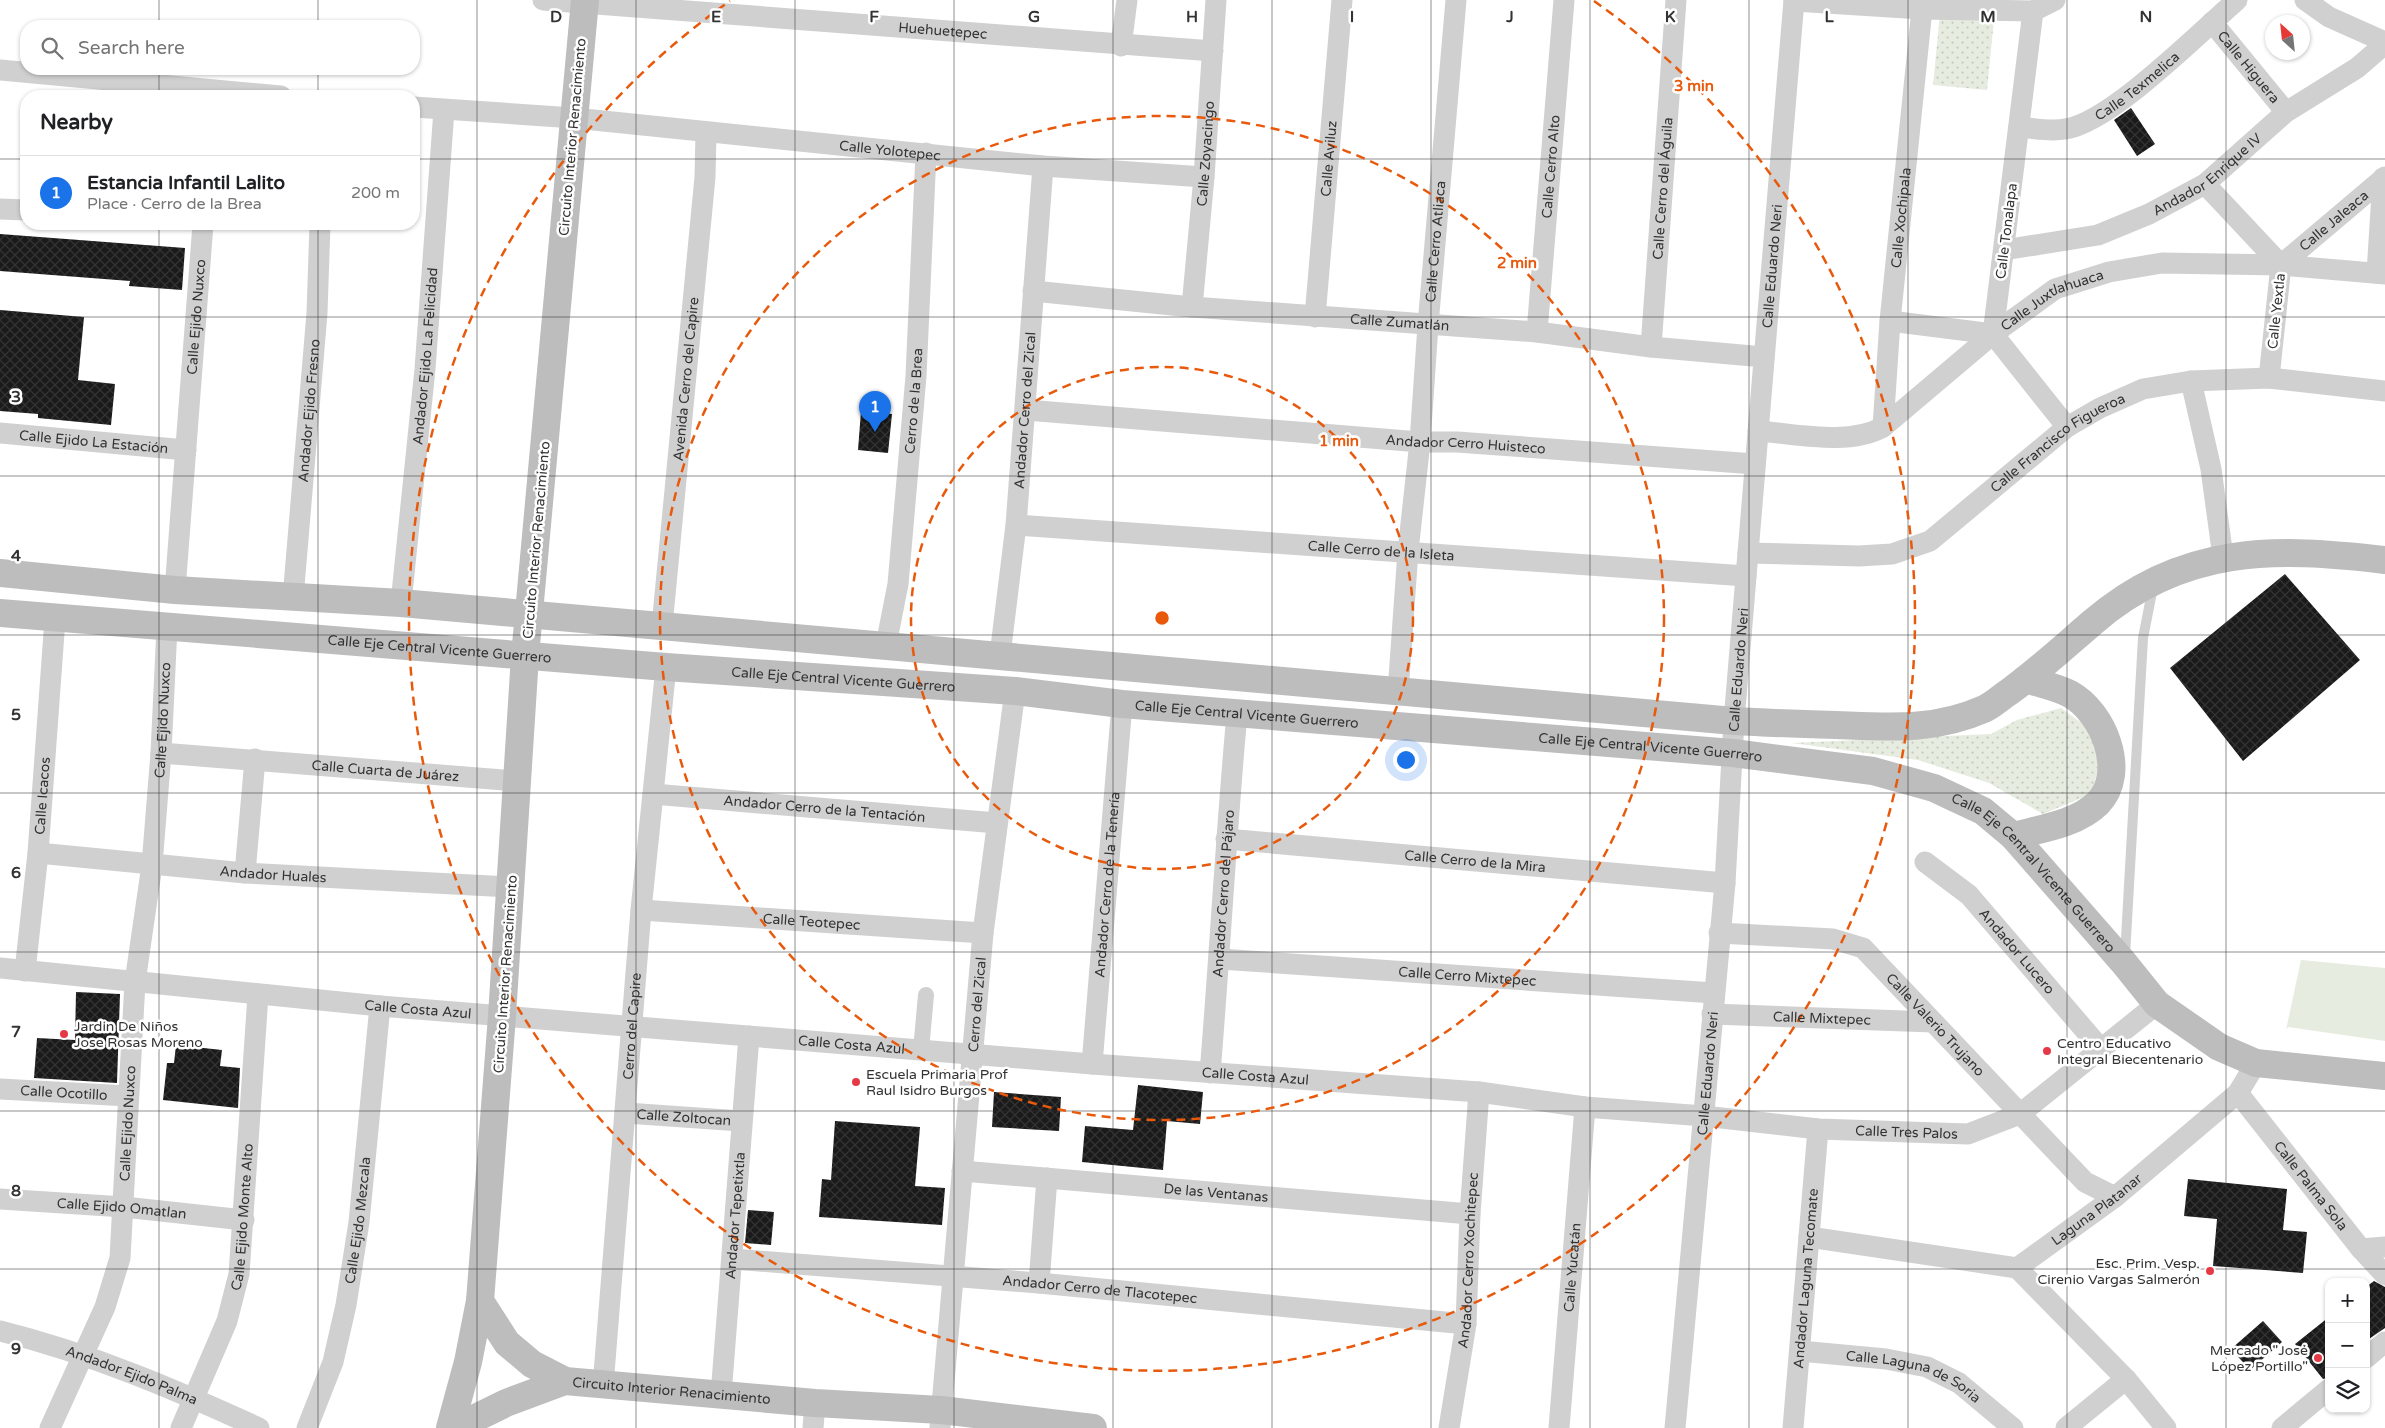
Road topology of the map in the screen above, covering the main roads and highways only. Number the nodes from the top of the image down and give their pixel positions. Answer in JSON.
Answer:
{"nodes":[{"id":1,"x":585,"y":2,"type":"edge"},
{"id":2,"x":2385,"y":560,"type":"edge"},
{"id":3,"x":0,"y":574,"type":"edge"},
{"id":4,"x":0,"y":613,"type":"edge"},
{"id":5,"x":529,"y":615,"type":"junction"},
{"id":6,"x":525,"y":656,"type":"junction"},
{"id":7,"x":2026,"y":679,"type":"junction"},
{"id":8,"x":2013,"y":836,"type":"junction"},
{"id":9,"x":2385,"y":1076,"type":"edge"},
{"id":10,"x":480,"y":1301,"type":"junction"},
{"id":11,"x":565,"y":1381,"type":"junction"},
{"id":12,"x":814,"y":1415,"type":"edge"},
{"id":13,"x":941,"y":1419,"type":"edge"},
{"id":14,"x":1058,"y":1426,"type":"edge"},
{"id":15,"x":450,"y":1428,"type":"edge"},
{"id":16,"x":455,"y":1428,"type":"edge"},
{"id":17,"x":1093,"y":1428,"type":"edge"}],
"edges":[{"from":1,"to":5,"type":"main road","name":"Circuito Interior Renacimiento"},
{"from":2,"to":7,"type":"main road"},
{"from":3,"to":5,"type":"main road"},
{"from":4,"to":6,"type":"main road","name":"Calle Eje Central Vicente Guerrero"},
{"from":5,"to":6,"type":"main road","name":"Circuito Interior Renacimiento"},
{"from":5,"to":7,"type":"main road"},
{"from":6,"to":8,"type":"main road","name":"Calle Eje Central Vicente Guerrero"},
{"from":6,"to":10,"type":"main road","name":"Circuito Interior Renacimiento"},
{"from":7,"to":8,"type":"main road"},
{"from":8,"to":9,"type":"main road","name":"Calle Eje Central Vicente Guerrero"},
{"from":10,"to":11,"type":"main road","name":"Circuito Interior Renacimiento"},
{"from":10,"to":15,"type":"main road"},
{"from":11,"to":12,"type":"main road","name":"Circuito Interior Renacimiento"},
{"from":11,"to":16,"type":"main road"},
{"from":12,"to":13,"type":"main road","name":"Circuito Interior Renacimiento"},
{"from":13,"to":14,"type":"main road","name":"Circuito Interior Renacimiento"},
{"from":14,"to":17,"type":"main road","name":"Circuito Interior Renacimiento"}]}
